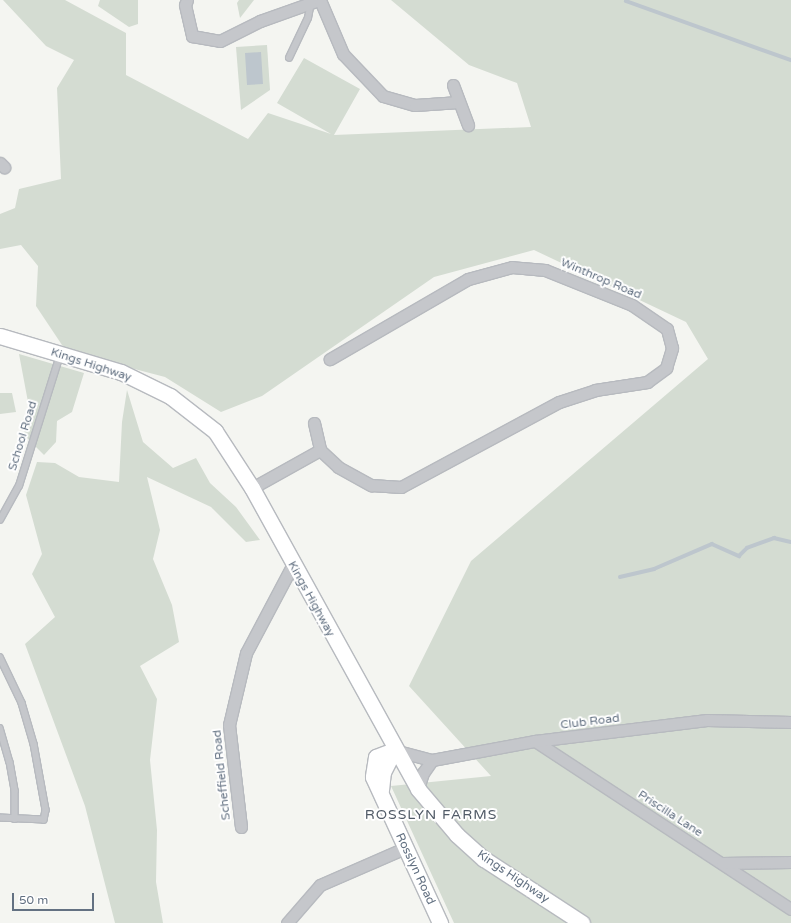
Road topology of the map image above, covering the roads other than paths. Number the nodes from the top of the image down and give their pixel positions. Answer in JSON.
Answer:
{"nodes":[{"id":1,"x":187,"y":0,"type":"edge"},
{"id":2,"x":317,"y":1,"type":"edge"},
{"id":3,"x":289,"y":58,"type":"dead end"},
{"id":4,"x":453,"y":85,"type":"dead end"},
{"id":5,"x":460,"y":102,"type":"junction"},
{"id":6,"x":468,"y":125,"type":"dead end"},
{"id":7,"x":0,"y":336,"type":"edge"},
{"id":8,"x":60,"y":355,"type":"junction"},
{"id":9,"x":330,"y":359,"type":"dead end"},
{"id":10,"x":314,"y":423,"type":"dead end"},
{"id":11,"x":320,"y":450,"type":"junction"},
{"id":12,"x":252,"y":488,"type":"junction"},
{"id":13,"x":0,"y":520,"type":"edge"},
{"id":14,"x":292,"y":566,"type":"junction"},
{"id":15,"x":0,"y":657,"type":"edge"},
{"id":16,"x":791,"y":722,"type":"edge"},
{"id":17,"x":0,"y":728,"type":"edge"},
{"id":18,"x":535,"y":741,"type":"junction"},
{"id":19,"x":394,"y":750,"type":"junction"},
{"id":20,"x":432,"y":760,"type":"junction"},
{"id":21,"x":418,"y":789,"type":"junction"},
{"id":22,"x":0,"y":818,"type":"edge"},
{"id":23,"x":15,"y":819,"type":"junction"},
{"id":24,"x":240,"y":827,"type":"dead end"},
{"id":25,"x":405,"y":848,"type":"junction"},
{"id":26,"x":791,"y":862,"type":"edge"},
{"id":27,"x":722,"y":863,"type":"junction"},
{"id":28,"x":791,"y":909,"type":"edge"},
{"id":29,"x":287,"y":923,"type":"edge"},
{"id":30,"x":440,"y":923,"type":"edge"},
{"id":31,"x":582,"y":923,"type":"edge"}],
"edges":[{"from":1,"to":2,"type":"street"},
{"from":2,"to":3,"type":"lane"},
{"from":2,"to":5,"type":"street"},
{"from":4,"to":5,"type":"street"},
{"from":5,"to":6,"type":"street"},
{"from":7,"to":8,"type":"street","name":"Kings Highway"},
{"from":8,"to":12,"type":"street","name":"Kings Highway"},
{"from":8,"to":13,"type":"lane","name":"School Road"},
{"from":9,"to":11,"type":"street","name":"Winthrop Road"},
{"from":10,"to":11,"type":"street"},
{"from":11,"to":12,"type":"street"},
{"from":12,"to":14,"type":"street","name":"Kings Highway"},
{"from":14,"to":19,"type":"street","name":"Kings Highway"},
{"from":14,"to":24,"type":"street","name":"Scheffield Road"},
{"from":15,"to":23,"type":"lane"},
{"from":16,"to":18,"type":"street","name":"Club Road"},
{"from":17,"to":23,"type":"lane"},
{"from":18,"to":20,"type":"street","name":"Club Road"},
{"from":18,"to":27,"type":"street","name":"Priscilla Lane"},
{"from":19,"to":20,"type":"street","name":"Club Road"},
{"from":19,"to":21,"type":"street","name":"Kings Highway"},
{"from":19,"to":25,"type":"street","name":"Rosslyn Road"},
{"from":20,"to":21,"type":"street"},
{"from":21,"to":31,"type":"street","name":"Kings Highway"},
{"from":22,"to":23,"type":"lane"},
{"from":25,"to":29,"type":"street"},
{"from":25,"to":30,"type":"street","name":"Rosslyn Road"},
{"from":26,"to":27,"type":"street"},
{"from":27,"to":28,"type":"street","name":"Priscilla Lane"}]}
